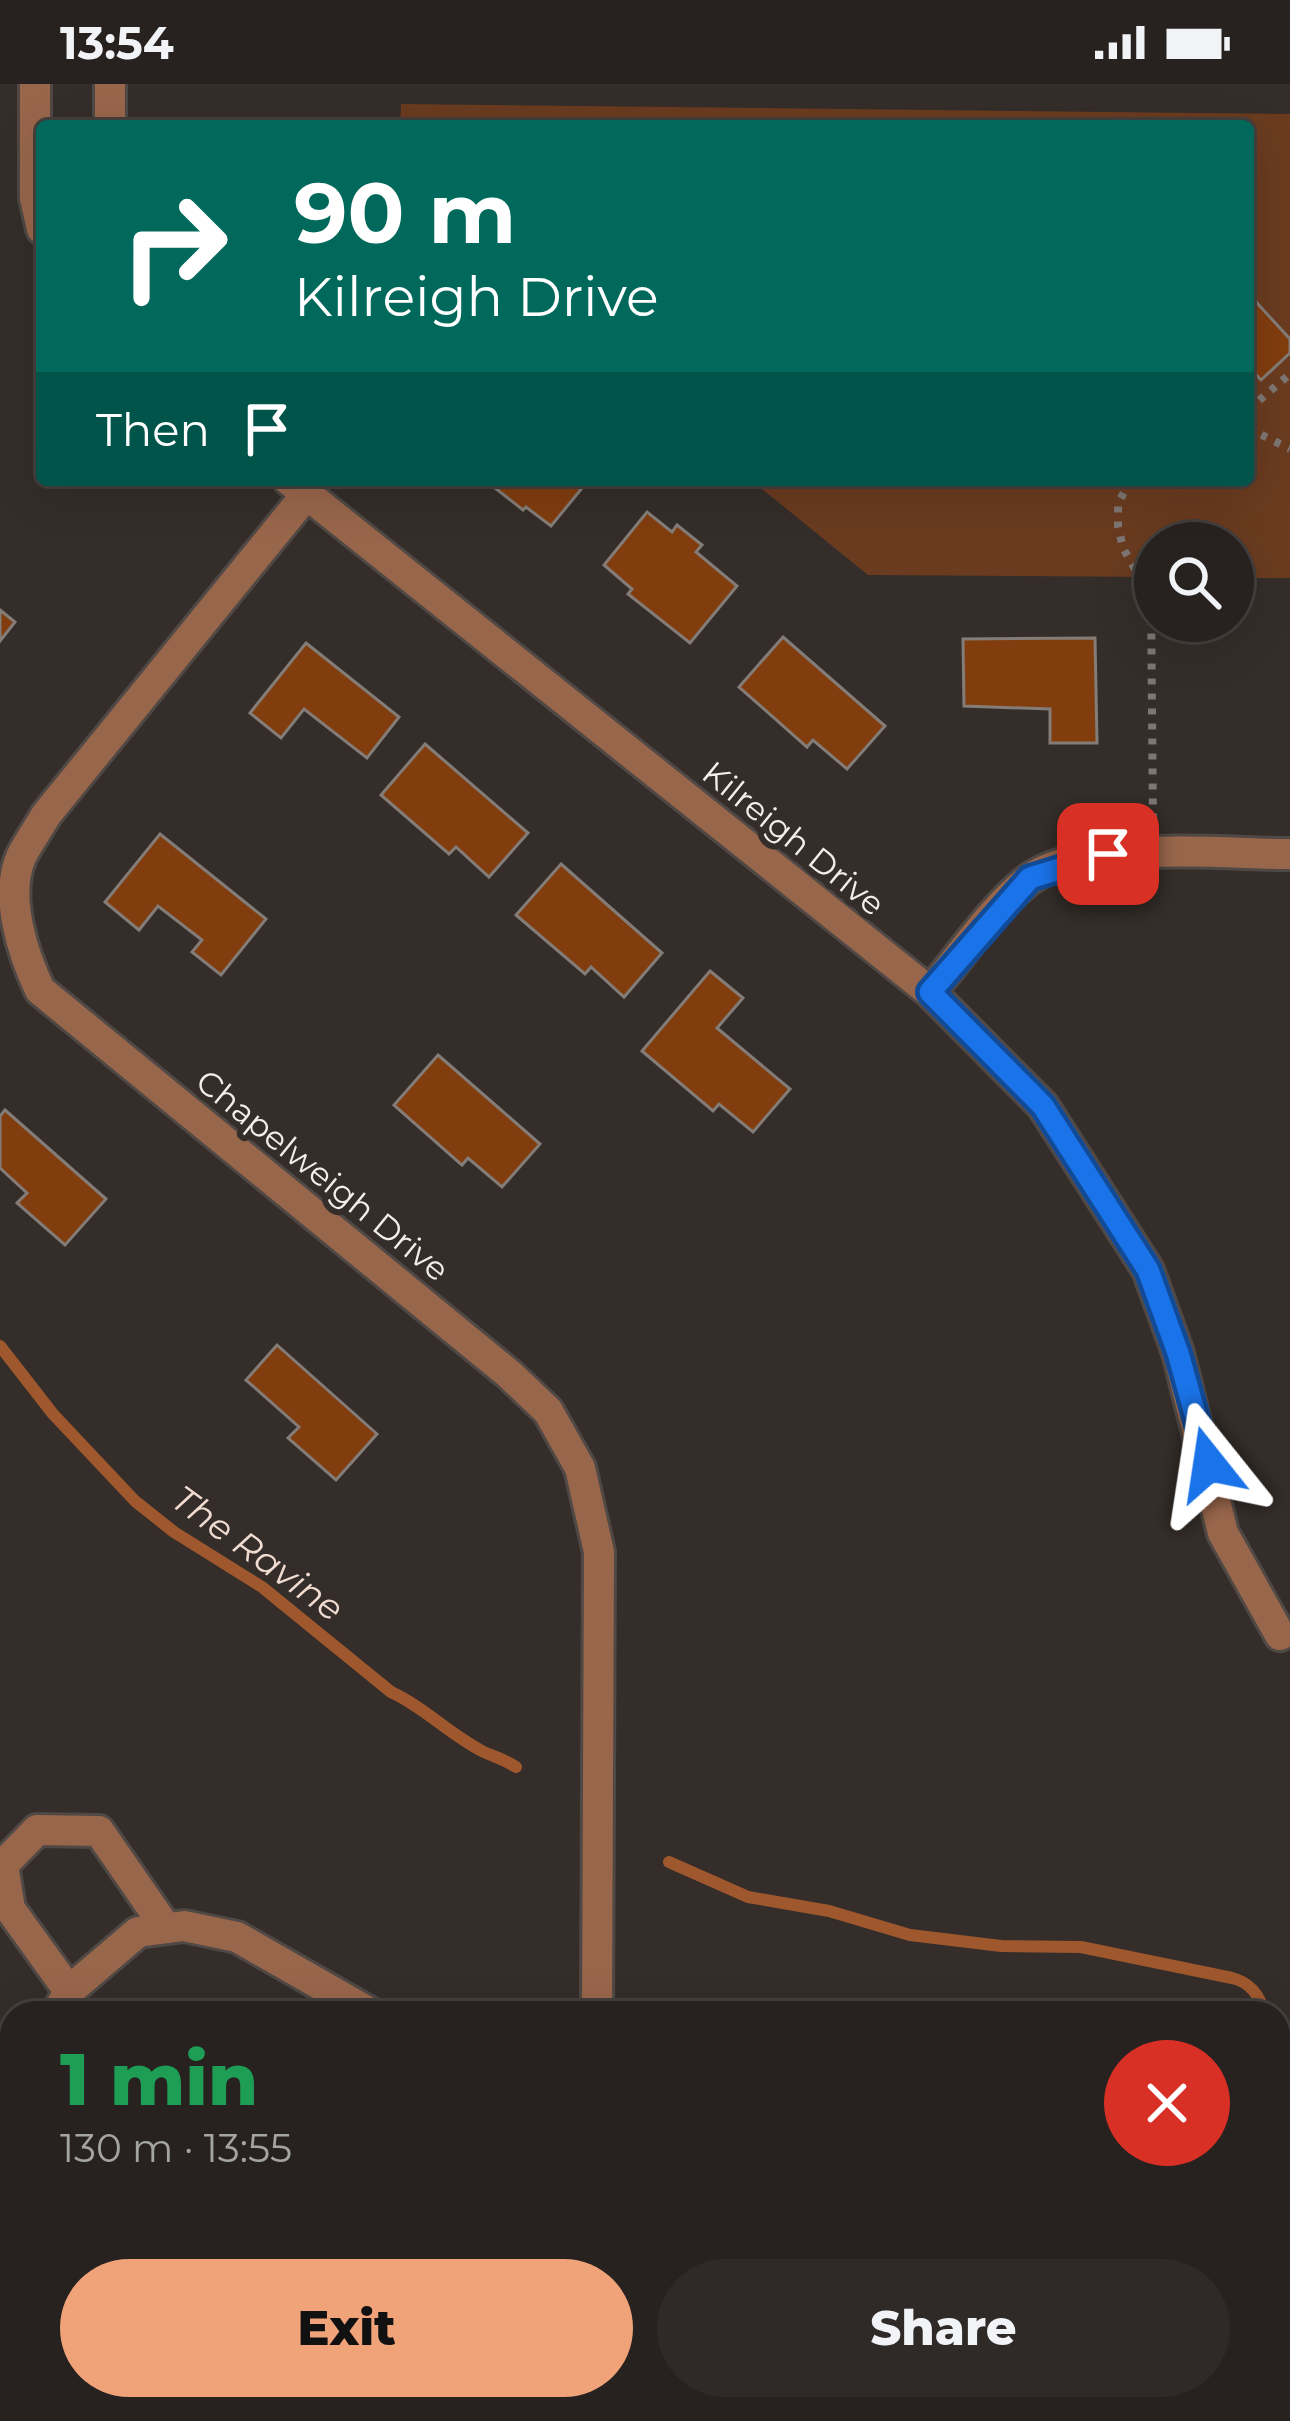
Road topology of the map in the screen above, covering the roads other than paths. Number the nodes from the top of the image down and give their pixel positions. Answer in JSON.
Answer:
{"nodes":[{"id":1,"x":35,"y":84,"type":"edge"},
{"id":2,"x":110,"y":84,"type":"edge"},
{"id":3,"x":110,"y":120,"type":"edge"},
{"id":4,"x":36,"y":202,"type":"edge"},
{"id":5,"x":298,"y":488,"type":"edge"},
{"id":6,"x":1290,"y":854,"type":"edge"},
{"id":7,"x":930,"y":992,"type":"junction"},
{"id":8,"x":1280,"y":1635,"type":"dead end"},
{"id":9,"x":166,"y":1928,"type":"junction"},
{"id":10,"x":62,"y":2001,"type":"edge"},
{"id":11,"x":64,"y":2001,"type":"edge"},
{"id":12,"x":349,"y":2001,"type":"edge"},
{"id":13,"x":597,"y":2001,"type":"edge"}],
"edges":[{"from":1,"to":4,"type":"street"},
{"from":2,"to":3,"type":"street"},
{"from":5,"to":7,"type":"street","name":"Kilreigh Drive"},
{"from":5,"to":13,"type":"street","name":"Chapelweigh Drive"},
{"from":6,"to":7,"type":"street"},
{"from":7,"to":8,"type":"street","name":"Kilreigh Drive"},
{"from":9,"to":10,"type":"street"},
{"from":9,"to":11,"type":"street"},
{"from":9,"to":12,"type":"street"}]}
